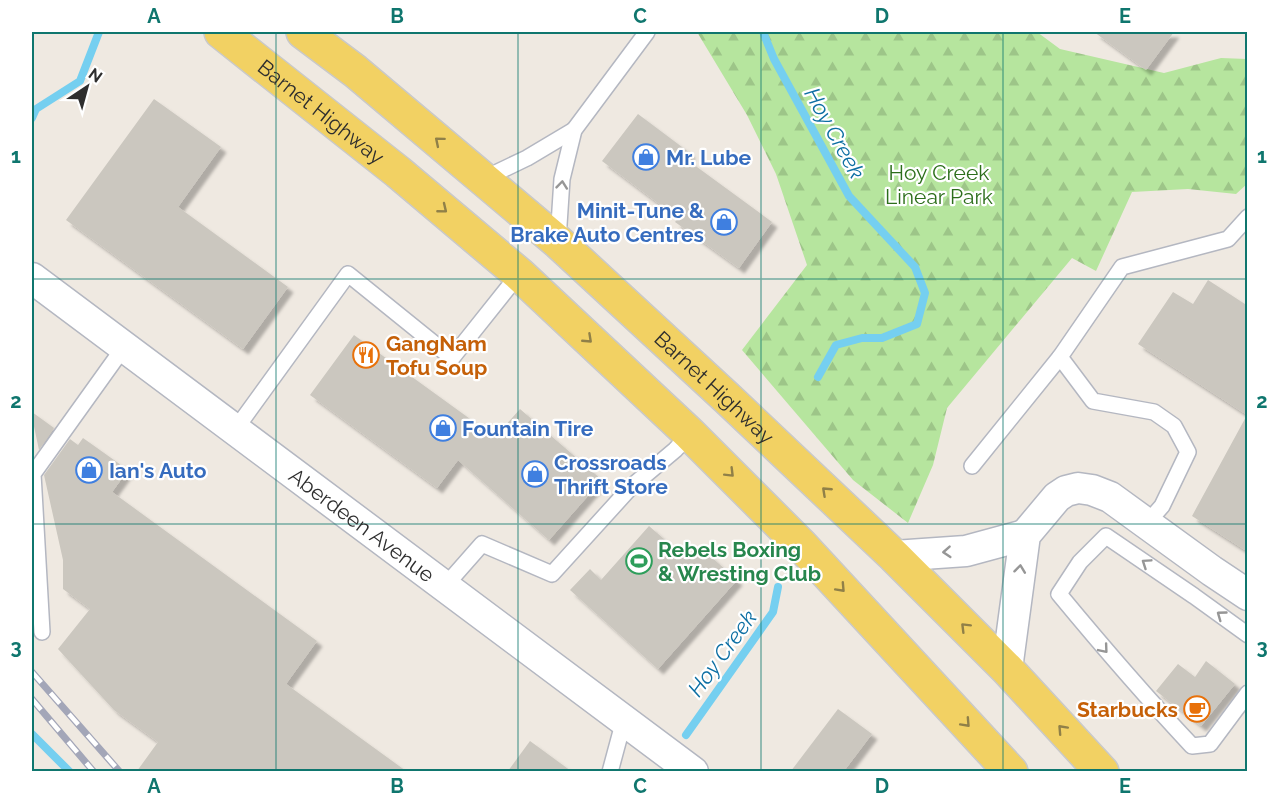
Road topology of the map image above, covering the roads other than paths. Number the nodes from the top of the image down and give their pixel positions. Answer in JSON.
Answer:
{"nodes":[{"id":1,"x":221,"y":32,"type":"edge"},
{"id":2,"x":303,"y":32,"type":"edge"},
{"id":3,"x":647,"y":32,"type":"edge"},
{"id":4,"x":574,"y":130,"type":"junction"},
{"id":5,"x":483,"y":179,"type":"junction"},
{"id":6,"x":1248,"y":218,"type":"edge"},
{"id":7,"x":558,"y":242,"type":"junction"},
{"id":8,"x":519,"y":274,"type":"junction"},
{"id":9,"x":32,"y":278,"type":"edge"},
{"id":10,"x":124,"y":347,"type":"junction"},
{"id":11,"x":1060,"y":357,"type":"junction"},
{"id":12,"x":235,"y":430,"type":"junction"},
{"id":13,"x":690,"y":434,"type":"junction"},
{"id":14,"x":972,"y":466,"type":"dead end"},
{"id":15,"x":1147,"y":523,"type":"junction"},
{"id":16,"x":1024,"y":535,"type":"junction"},
{"id":17,"x":894,"y":556,"type":"junction"},
{"id":18,"x":445,"y":586,"type":"junction"},
{"id":19,"x":1248,"y":595,"type":"edge"},
{"id":20,"x":42,"y":632,"type":"dead end"},
{"id":21,"x":1248,"y":635,"type":"edge"},
{"id":22,"x":1007,"y":669,"type":"junction"},
{"id":23,"x":1248,"y":693,"type":"edge"},
{"id":24,"x":624,"y":720,"type":"junction"},
{"id":25,"x":610,"y":771,"type":"edge"},
{"id":26,"x":693,"y":771,"type":"edge"},
{"id":27,"x":1011,"y":771,"type":"edge"},
{"id":28,"x":1102,"y":771,"type":"edge"}],
"edges":[{"from":1,"to":8,"type":"main road","name":"Barnet Highway","one_way":true},
{"from":5,"to":2,"type":"main road","name":"Barnet Highway","one_way":true},
{"from":3,"to":4,"type":"lane"},
{"from":4,"to":5,"type":"lane"},
{"from":7,"to":4,"type":"lane","one_way":true},
{"from":5,"to":7,"type":"main road","name":"Barnet Highway"},
{"from":6,"to":11,"type":"lane"},
{"from":17,"to":7,"type":"main road","name":"Barnet Highway","one_way":true},
{"from":8,"to":12,"type":"lane"},
{"from":8,"to":13,"type":"main road","name":"Barnet Highway","one_way":true},
{"from":9,"to":10,"type":"street","name":"Aberdeen Avenue"},
{"from":10,"to":12,"type":"street","name":"Aberdeen Avenue"},
{"from":10,"to":20,"type":"lane"},
{"from":11,"to":14,"type":"lane"},
{"from":11,"to":15,"type":"lane"},
{"from":12,"to":18,"type":"street","name":"Aberdeen Avenue"},
{"from":13,"to":18,"type":"lane"},
{"from":13,"to":27,"type":"main road","name":"Barnet Highway","one_way":true},
{"from":15,"to":16,"type":"street"},
{"from":15,"to":19,"type":"street"},
{"from":16,"to":17,"type":"street","one_way":true},
{"from":22,"to":16,"type":"street","one_way":true},
{"from":22,"to":17,"type":"main road","name":"Barnet Highway","one_way":true},
{"from":18,"to":24,"type":"street","name":"Aberdeen Avenue"},
{"from":21,"to":23,"type":"lane","one_way":true},
{"from":28,"to":22,"type":"main road","name":"Barnet Highway","one_way":true},
{"from":24,"to":25,"type":"lane"},
{"from":24,"to":26,"type":"street","name":"Aberdeen Avenue"}]}
